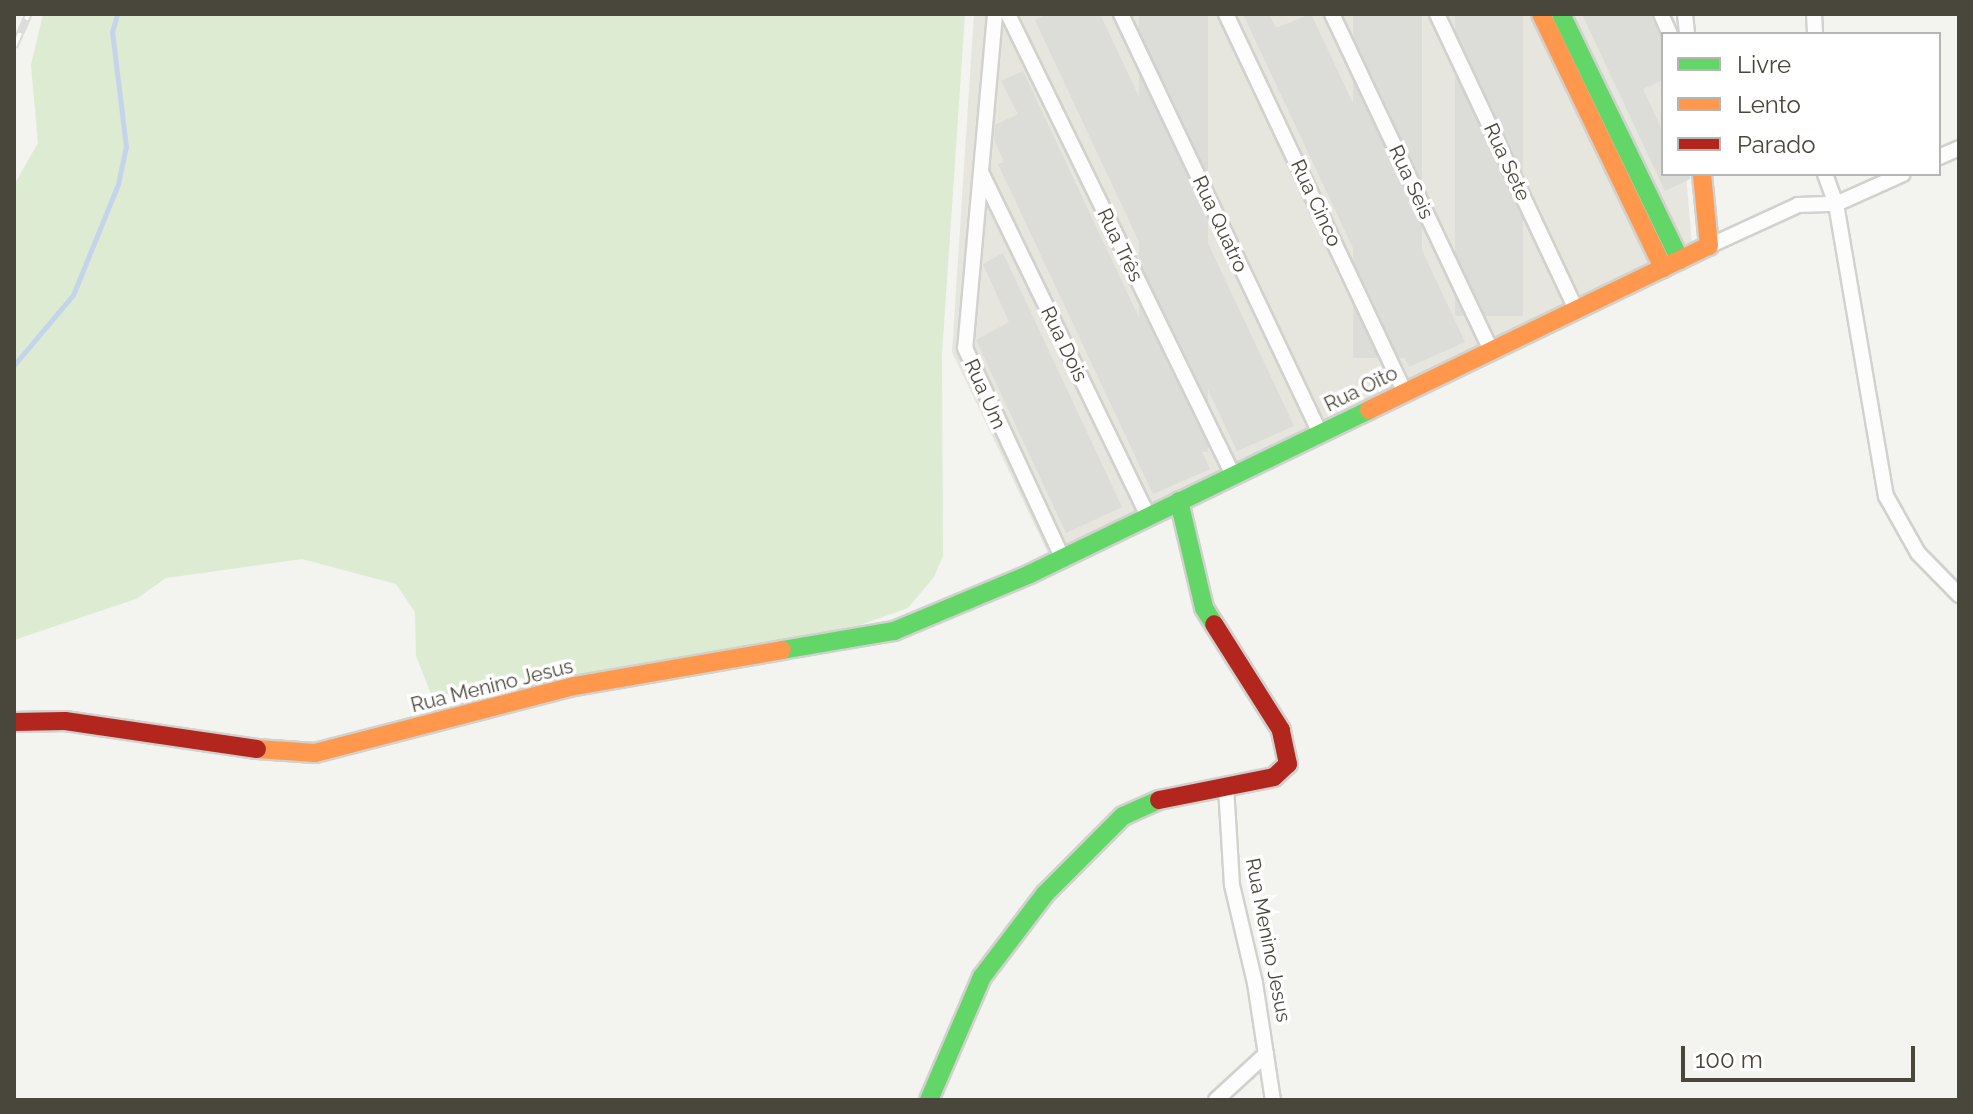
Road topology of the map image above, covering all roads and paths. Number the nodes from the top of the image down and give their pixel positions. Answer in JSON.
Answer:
{"nodes":[{"id":1,"x":995,"y":14,"type":"edge"},
{"id":2,"x":1008,"y":14,"type":"edge"},
{"id":3,"x":1121,"y":14,"type":"edge"},
{"id":4,"x":1226,"y":14,"type":"edge"},
{"id":5,"x":1332,"y":14,"type":"edge"},
{"id":6,"x":1437,"y":14,"type":"edge"},
{"id":7,"x":1541,"y":14,"type":"edge"},
{"id":8,"x":1561,"y":14,"type":"edge"},
{"id":9,"x":981,"y":172,"type":"junction"},
{"id":10,"x":1702,"y":176,"type":"edge"},
{"id":11,"x":1826,"y":176,"type":"edge"},
{"id":12,"x":1899,"y":176,"type":"edge"},
{"id":13,"x":1836,"y":204,"type":"junction"},
{"id":14,"x":1709,"y":246,"type":"junction"},
{"id":15,"x":1671,"y":264,"type":"junction"},
{"id":16,"x":1576,"y":310,"type":"junction"},
{"id":17,"x":1491,"y":351,"type":"junction"},
{"id":18,"x":1405,"y":392,"type":"junction"},
{"id":19,"x":1320,"y":433,"type":"junction"},
{"id":20,"x":1233,"y":475,"type":"junction"},
{"id":21,"x":1179,"y":501,"type":"junction"},
{"id":22,"x":1148,"y":516,"type":"junction"},
{"id":23,"x":1062,"y":557,"type":"junction"},
{"id":24,"x":1959,"y":595,"type":"edge"},
{"id":25,"x":14,"y":722,"type":"edge"},
{"id":26,"x":1226,"y":787,"type":"junction"},
{"id":27,"x":1266,"y":1054,"type":"junction"},
{"id":28,"x":929,"y":1100,"type":"edge"},
{"id":29,"x":1216,"y":1100,"type":"edge"},
{"id":30,"x":1273,"y":1100,"type":"edge"}],
"edges":[{"from":1,"to":9,"type":"street","name":"Rua Um"},
{"from":2,"to":20,"type":"street","name":"Rua Três"},
{"from":3,"to":19,"type":"street","name":"Rua Quatro"},
{"from":4,"to":18,"type":"street","name":"Rua Cinco"},
{"from":5,"to":17,"type":"street","name":"Rua Seis"},
{"from":6,"to":16,"type":"street","name":"Rua Sete"},
{"from":7,"to":15,"type":"street"},
{"from":8,"to":15,"type":"street"},
{"from":9,"to":22,"type":"street","name":"Rua Dois"},
{"from":9,"to":23,"type":"street","name":"Rua Um"},
{"from":10,"to":14,"type":"street"},
{"from":11,"to":13,"type":"street"},
{"from":12,"to":13,"type":"street"},
{"from":13,"to":14,"type":"street"},
{"from":13,"to":24,"type":"street"},
{"from":14,"to":15,"type":"street","name":"Rua Oito"},
{"from":15,"to":16,"type":"street","name":"Rua Oito"},
{"from":16,"to":17,"type":"street","name":"Rua Oito"},
{"from":17,"to":18,"type":"street","name":"Rua Oito"},
{"from":18,"to":19,"type":"street","name":"Rua Oito"},
{"from":19,"to":20,"type":"street","name":"Rua Oito"},
{"from":20,"to":21,"type":"street","name":"Rua Oito"},
{"from":21,"to":22,"type":"street","name":"Rua Oito"},
{"from":21,"to":26,"type":"street"},
{"from":22,"to":23,"type":"street","name":"Rua Oito"},
{"from":23,"to":25,"type":"street","name":"Rua Menino Jesus"},
{"from":26,"to":27,"type":"street","name":"Rua Menino Jesus"},
{"from":26,"to":28,"type":"street"},
{"from":27,"to":29,"type":"street"},
{"from":27,"to":30,"type":"street","name":"Rua Menino Jesus"}]}
